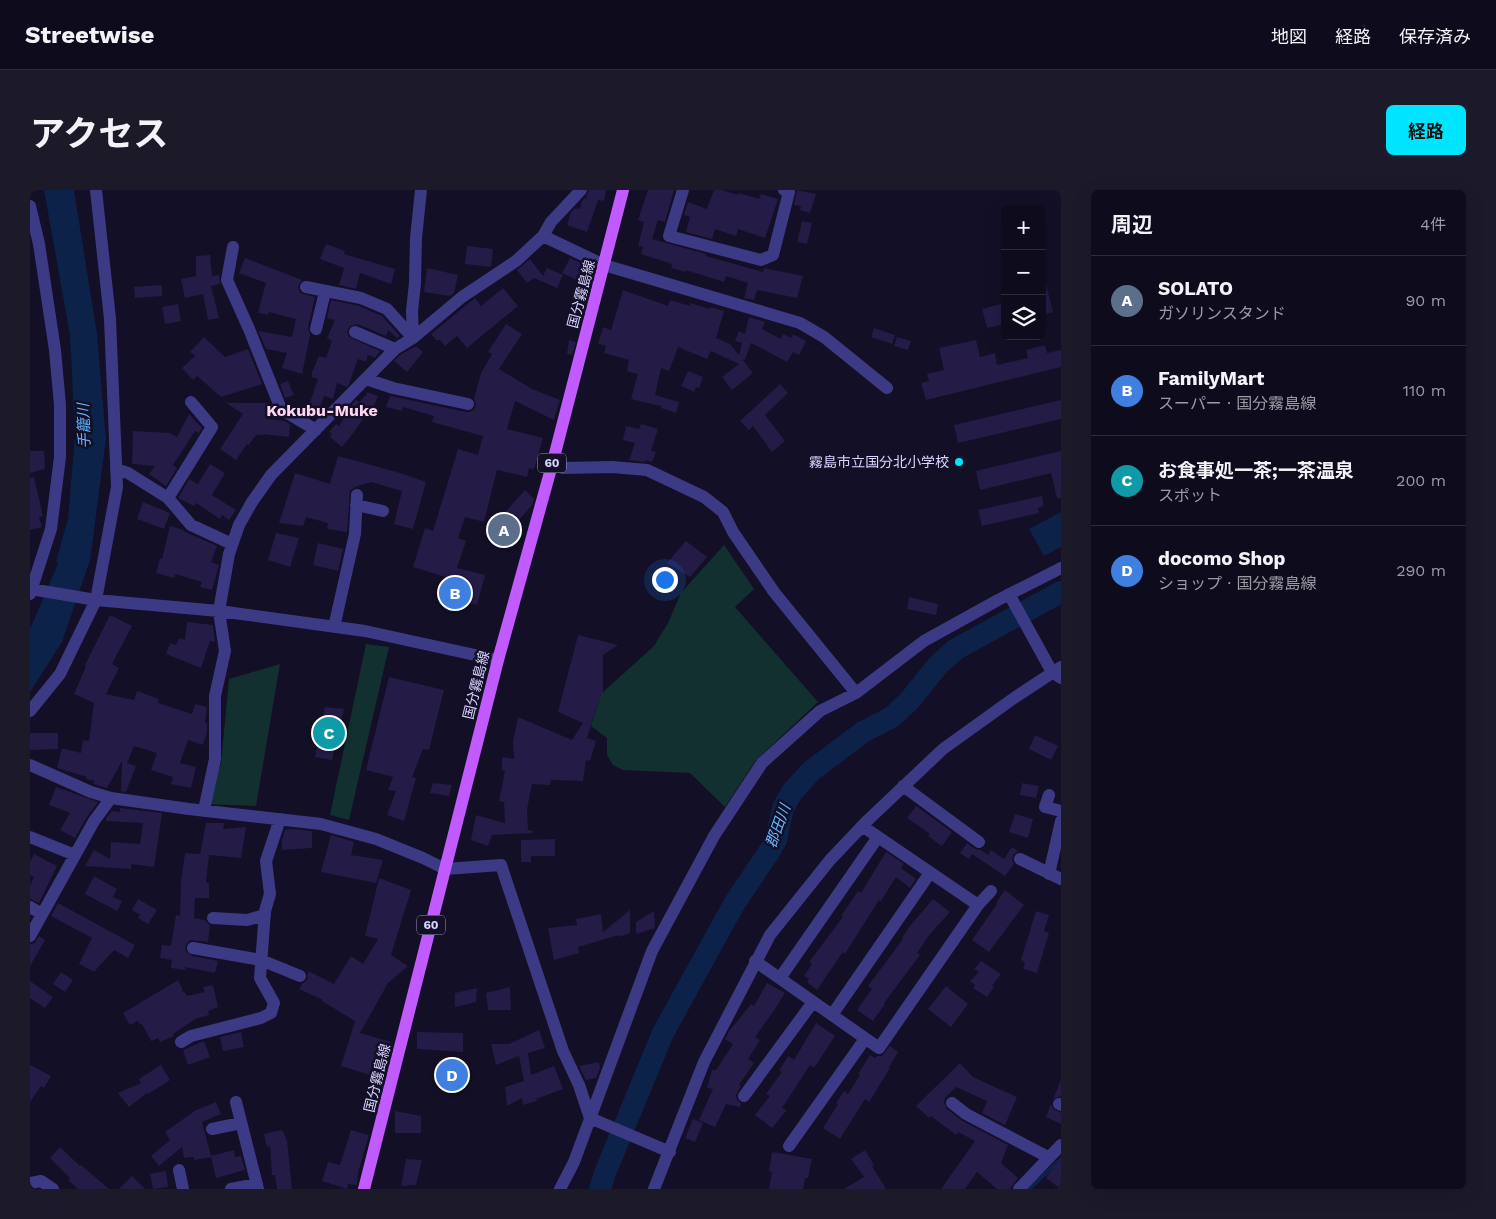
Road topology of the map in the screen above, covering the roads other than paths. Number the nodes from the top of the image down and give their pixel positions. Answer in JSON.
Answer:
{"nodes":[{"id":1,"x":96,"y":190,"type":"edge"},
{"id":2,"x":421,"y":190,"type":"edge"},
{"id":3,"x":581,"y":190,"type":"edge"},
{"id":4,"x":623,"y":190,"type":"edge"},
{"id":5,"x":683,"y":190,"type":"edge"},
{"id":6,"x":784,"y":190,"type":"edge"},
{"id":7,"x":30,"y":206,"type":"edge"},
{"id":8,"x":543,"y":236,"type":"junction"},
{"id":9,"x":233,"y":247,"type":"dead end"},
{"id":10,"x":604,"y":265,"type":"junction"},
{"id":11,"x":306,"y":286,"type":"dead end"},
{"id":12,"x":325,"y":292,"type":"junction"},
{"id":13,"x":316,"y":329,"type":"dead end"},
{"id":14,"x":355,"y":332,"type":"dead end"},
{"id":15,"x":413,"y":338,"type":"junction"},
{"id":16,"x":395,"y":349,"type":"junction"},
{"id":17,"x":366,"y":379,"type":"junction"},
{"id":18,"x":887,"y":388,"type":"dead end"},
{"id":19,"x":191,"y":402,"type":"dead end"},
{"id":20,"x":468,"y":404,"type":"dead end"},
{"id":21,"x":316,"y":430,"type":"junction"},
{"id":22,"x":552,"y":465,"type":"junction"},
{"id":23,"x":116,"y":469,"type":"junction"},
{"id":24,"x":168,"y":498,"type":"junction"},
{"id":25,"x":383,"y":511,"type":"dead end"},
{"id":26,"x":232,"y":544,"type":"junction"},
{"id":27,"x":1061,"y":568,"type":"edge"},
{"id":28,"x":31,"y":591,"type":"edge"},
{"id":29,"x":1010,"y":597,"type":"junction"},
{"id":30,"x":96,"y":600,"type":"junction"},
{"id":31,"x":219,"y":611,"type":"junction"},
{"id":32,"x":334,"y":627,"type":"junction"},
{"id":33,"x":498,"y":660,"type":"junction"},
{"id":34,"x":1056,"y":671,"type":"edge"},
{"id":35,"x":856,"y":693,"type":"junction"},
{"id":36,"x":30,"y":711,"type":"edge"},
{"id":37,"x":30,"y":765,"type":"edge"},
{"id":38,"x":903,"y":786,"type":"junction"},
{"id":39,"x":1049,"y":795,"type":"dead end"},
{"id":40,"x":111,"y":798,"type":"junction"},
{"id":41,"x":204,"y":810,"type":"junction"},
{"id":42,"x":1061,"y":812,"type":"edge"},
{"id":43,"x":280,"y":819,"type":"junction"},
{"id":44,"x":1061,"y":821,"type":"edge"},
{"id":45,"x":862,"y":826,"type":"junction"},
{"id":46,"x":30,"y":837,"type":"edge"},
{"id":47,"x":878,"y":837,"type":"junction"},
{"id":48,"x":979,"y":842,"type":"dead end"},
{"id":49,"x":75,"y":855,"type":"junction"},
{"id":50,"x":1020,"y":859,"type":"dead end"},
{"id":51,"x":445,"y":868,"type":"junction"},
{"id":52,"x":930,"y":873,"type":"junction"},
{"id":53,"x":1055,"y":877,"type":"edge"},
{"id":54,"x":991,"y":891,"type":"dead end"},
{"id":55,"x":978,"y":905,"type":"junction"},
{"id":56,"x":30,"y":907,"type":"edge"},
{"id":57,"x":42,"y":914,"type":"junction"},
{"id":58,"x":265,"y":915,"type":"junction"},
{"id":59,"x":213,"y":918,"type":"dead end"},
{"id":60,"x":30,"y":936,"type":"edge"},
{"id":61,"x":193,"y":948,"type":"dead end"},
{"id":62,"x":261,"y":960,"type":"junction"},
{"id":63,"x":755,"y":961,"type":"junction"},
{"id":64,"x":300,"y":976,"type":"dead end"},
{"id":65,"x":780,"y":978,"type":"junction"},
{"id":66,"x":814,"y":1002,"type":"junction"},
{"id":67,"x":832,"y":1015,"type":"junction"},
{"id":68,"x":865,"y":1039,"type":"junction"},
{"id":69,"x":181,"y":1042,"type":"dead end"},
{"id":70,"x":744,"y":1096,"type":"dead end"},
{"id":71,"x":236,"y":1102,"type":"dead end"},
{"id":72,"x":952,"y":1103,"type":"dead end"},
{"id":73,"x":590,"y":1118,"type":"junction"},
{"id":74,"x":241,"y":1123,"type":"junction"},
{"id":75,"x":212,"y":1129,"type":"dead end"},
{"id":76,"x":789,"y":1146,"type":"dead end"},
{"id":77,"x":1057,"y":1151,"type":"edge"},
{"id":78,"x":670,"y":1152,"type":"junction"},
{"id":79,"x":180,"y":1170,"type":"dead end"},
{"id":80,"x":30,"y":1183,"type":"edge"},
{"id":81,"x":1026,"y":1185,"type":"edge"},
{"id":82,"x":258,"y":1187,"type":"edge"},
{"id":83,"x":53,"y":1189,"type":"edge"},
{"id":84,"x":183,"y":1189,"type":"edge"},
{"id":85,"x":231,"y":1189,"type":"edge"},
{"id":86,"x":364,"y":1189,"type":"edge"},
{"id":87,"x":560,"y":1189,"type":"edge"},
{"id":88,"x":654,"y":1189,"type":"edge"}],
"edges":[{"from":1,"to":23,"type":"street"},
{"from":2,"to":15,"type":"street"},
{"from":3,"to":8,"type":"street"},
{"from":4,"to":10,"type":"main road","name":"国分霧島線","number":"60"},
{"from":5,"to":6,"type":"street"},
{"from":7,"to":28,"type":"street"},
{"from":8,"to":10,"type":"street"},
{"from":8,"to":15,"type":"street"},
{"from":9,"to":21,"type":"street"},
{"from":10,"to":18,"type":"street"},
{"from":10,"to":22,"type":"main road","name":"国分霧島線","number":"60"},
{"from":11,"to":12,"type":"street"},
{"from":12,"to":13,"type":"street"},
{"from":12,"to":15,"type":"street"},
{"from":14,"to":16,"type":"street"},
{"from":15,"to":16,"type":"street"},
{"from":16,"to":17,"type":"street"},
{"from":17,"to":20,"type":"street"},
{"from":17,"to":21,"type":"street"},
{"from":19,"to":24,"type":"street"},
{"from":21,"to":26,"type":"street"},
{"from":22,"to":33,"type":"main road","name":"国分霧島線","number":"60"},
{"from":22,"to":35,"type":"street"},
{"from":23,"to":24,"type":"street"},
{"from":23,"to":30,"type":"street"},
{"from":24,"to":26,"type":"street"},
{"from":25,"to":32,"type":"street"},
{"from":26,"to":31,"type":"street"},
{"from":27,"to":29,"type":"street"},
{"from":28,"to":30,"type":"street"},
{"from":29,"to":34,"type":"street"},
{"from":29,"to":35,"type":"street"},
{"from":30,"to":31,"type":"street"},
{"from":30,"to":36,"type":"street"},
{"from":31,"to":32,"type":"street"},
{"from":31,"to":41,"type":"street"},
{"from":32,"to":33,"type":"street"},
{"from":33,"to":51,"type":"main road","name":"国分霧島線","number":"60"},
{"from":34,"to":38,"type":"street"},
{"from":35,"to":73,"type":"street"},
{"from":37,"to":40,"type":"street"},
{"from":38,"to":45,"type":"street"},
{"from":38,"to":48,"type":"street"},
{"from":39,"to":42,"type":"street"},
{"from":40,"to":41,"type":"street"},
{"from":40,"to":49,"type":"street"},
{"from":41,"to":43,"type":"street"},
{"from":43,"to":51,"type":"street"},
{"from":43,"to":58,"type":"street"},
{"from":44,"to":53,"type":"street"},
{"from":45,"to":47,"type":"street"},
{"from":45,"to":63,"type":"street"},
{"from":46,"to":49,"type":"street"},
{"from":47,"to":52,"type":"street"},
{"from":47,"to":65,"type":"street"},
{"from":49,"to":57,"type":"street"},
{"from":50,"to":53,"type":"street"},
{"from":51,"to":73,"type":"street"},
{"from":51,"to":86,"type":"main road","name":"国分霧島線","number":"60"},
{"from":52,"to":55,"type":"street"},
{"from":52,"to":67,"type":"street"},
{"from":54,"to":55,"type":"street"},
{"from":55,"to":68,"type":"street"},
{"from":56,"to":57,"type":"street"},
{"from":57,"to":60,"type":"street"},
{"from":58,"to":59,"type":"street"},
{"from":58,"to":62,"type":"street"},
{"from":61,"to":62,"type":"street"},
{"from":62,"to":64,"type":"street"},
{"from":62,"to":69,"type":"street"},
{"from":63,"to":65,"type":"street"},
{"from":63,"to":78,"type":"street"},
{"from":65,"to":66,"type":"street"},
{"from":66,"to":67,"type":"street"},
{"from":66,"to":70,"type":"street"},
{"from":67,"to":68,"type":"street"},
{"from":68,"to":76,"type":"street"},
{"from":71,"to":74,"type":"street"},
{"from":72,"to":77,"type":"street"},
{"from":73,"to":78,"type":"street"},
{"from":73,"to":87,"type":"street"},
{"from":74,"to":75,"type":"street"},
{"from":74,"to":82,"type":"street"},
{"from":77,"to":81,"type":"street"},
{"from":78,"to":88,"type":"street"},
{"from":79,"to":84,"type":"street"},
{"from":80,"to":83,"type":"street"},
{"from":82,"to":85,"type":"street"}]}
